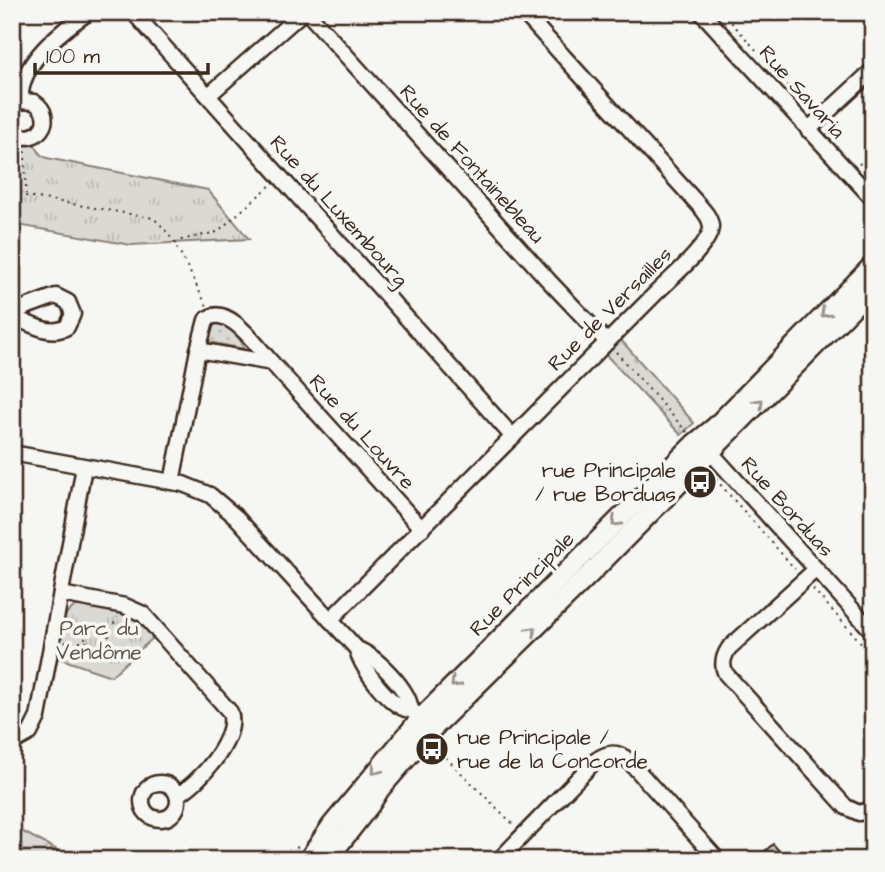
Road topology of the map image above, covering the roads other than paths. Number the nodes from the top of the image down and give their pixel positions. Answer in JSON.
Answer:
{"nodes":[{"id":1,"x":89,"y":12,"type":"edge"},
{"id":2,"x":133,"y":12,"type":"edge"},
{"id":3,"x":305,"y":12,"type":"edge"},
{"id":4,"x":523,"y":12,"type":"edge"},
{"id":5,"x":701,"y":12,"type":"edge"},
{"id":6,"x":873,"y":70,"type":"edge"},
{"id":7,"x":209,"y":95,"type":"junction"},
{"id":8,"x":17,"y":104,"type":"edge"},
{"id":9,"x":808,"y":130,"type":"junction"},
{"id":10,"x":12,"y":131,"type":"edge"},
{"id":11,"x":873,"y":199,"type":"edge"},
{"id":12,"x":873,"y":265,"type":"edge"},
{"id":13,"x":873,"y":287,"type":"edge"},
{"id":14,"x":610,"y":345,"type":"junction"},
{"id":15,"x":198,"y":350,"type":"junction"},
{"id":16,"x":272,"y":363,"type":"junction"},
{"id":17,"x":513,"y":437,"type":"junction"},
{"id":18,"x":699,"y":441,"type":"junction"},
{"id":19,"x":12,"y":453,"type":"edge"},
{"id":20,"x":84,"y":467,"type":"junction"},
{"id":21,"x":172,"y":482,"type":"junction"},
{"id":22,"x":422,"y":529,"type":"junction"},
{"id":23,"x":815,"y":570,"type":"junction"},
{"id":24,"x":61,"y":594,"type":"junction"},
{"id":25,"x":330,"y":620,"type":"junction"},
{"id":26,"x":873,"y":632,"type":"edge"},
{"id":27,"x":424,"y":726,"type":"junction"},
{"id":28,"x":12,"y":743,"type":"edge"},
{"id":29,"x":177,"y":795,"type":"dead end"},
{"id":30,"x":873,"y":809,"type":"edge"},
{"id":31,"x":308,"y":860,"type":"edge"},
{"id":32,"x":327,"y":860,"type":"edge"},
{"id":33,"x":499,"y":860,"type":"edge"},
{"id":34,"x":718,"y":860,"type":"edge"}],
"edges":[{"from":1,"to":8,"type":"street"},
{"from":2,"to":7,"type":"street","name":"Rue du Luxembourg"},
{"from":3,"to":7,"type":"street"},
{"from":3,"to":14,"type":"street","name":"Rue de Fontainebleau"},
{"from":4,"to":14,"type":"street","name":"Rue de Versailles"},
{"from":5,"to":9,"type":"street","name":"Rue Savaria"},
{"from":6,"to":9,"type":"street"},
{"from":7,"to":17,"type":"street","name":"Rue du Luxembourg"},
{"from":8,"to":10,"type":"street"},
{"from":9,"to":11,"type":"street","name":"Rue Savaria"},
{"from":12,"to":18,"type":"street","name":"Rue Principale","one_way":true},
{"from":18,"to":13,"type":"street","name":"Rue Principale","one_way":true},
{"from":14,"to":17,"type":"street","name":"Rue de Versailles"},
{"from":15,"to":16,"type":"street"},
{"from":15,"to":16,"type":"street","name":"Rue du Louvre"},
{"from":15,"to":21,"type":"street","name":"Rue du Louvre"},
{"from":16,"to":22,"type":"street","name":"Rue du Louvre"},
{"from":17,"to":22,"type":"street","name":"Rue de Versailles"},
{"from":18,"to":23,"type":"street","name":"Rue Borduas"},
{"from":18,"to":27,"type":"street","name":"Rue Principale"},
{"from":19,"to":20,"type":"street"},
{"from":20,"to":21,"type":"street"},
{"from":20,"to":24,"type":"street"},
{"from":21,"to":25,"type":"street"},
{"from":22,"to":25,"type":"street","name":"Rue de Versailles"},
{"from":23,"to":26,"type":"street","name":"Rue Borduas"},
{"from":23,"to":30,"type":"street"},
{"from":24,"to":28,"type":"street"},
{"from":24,"to":29,"type":"street"},
{"from":25,"to":27,"type":"street"},
{"from":27,"to":31,"type":"street","name":"Rue Principale","one_way":true},
{"from":27,"to":32,"type":"street","name":"Rue Principale"},
{"from":33,"to":34,"type":"street"}]}
